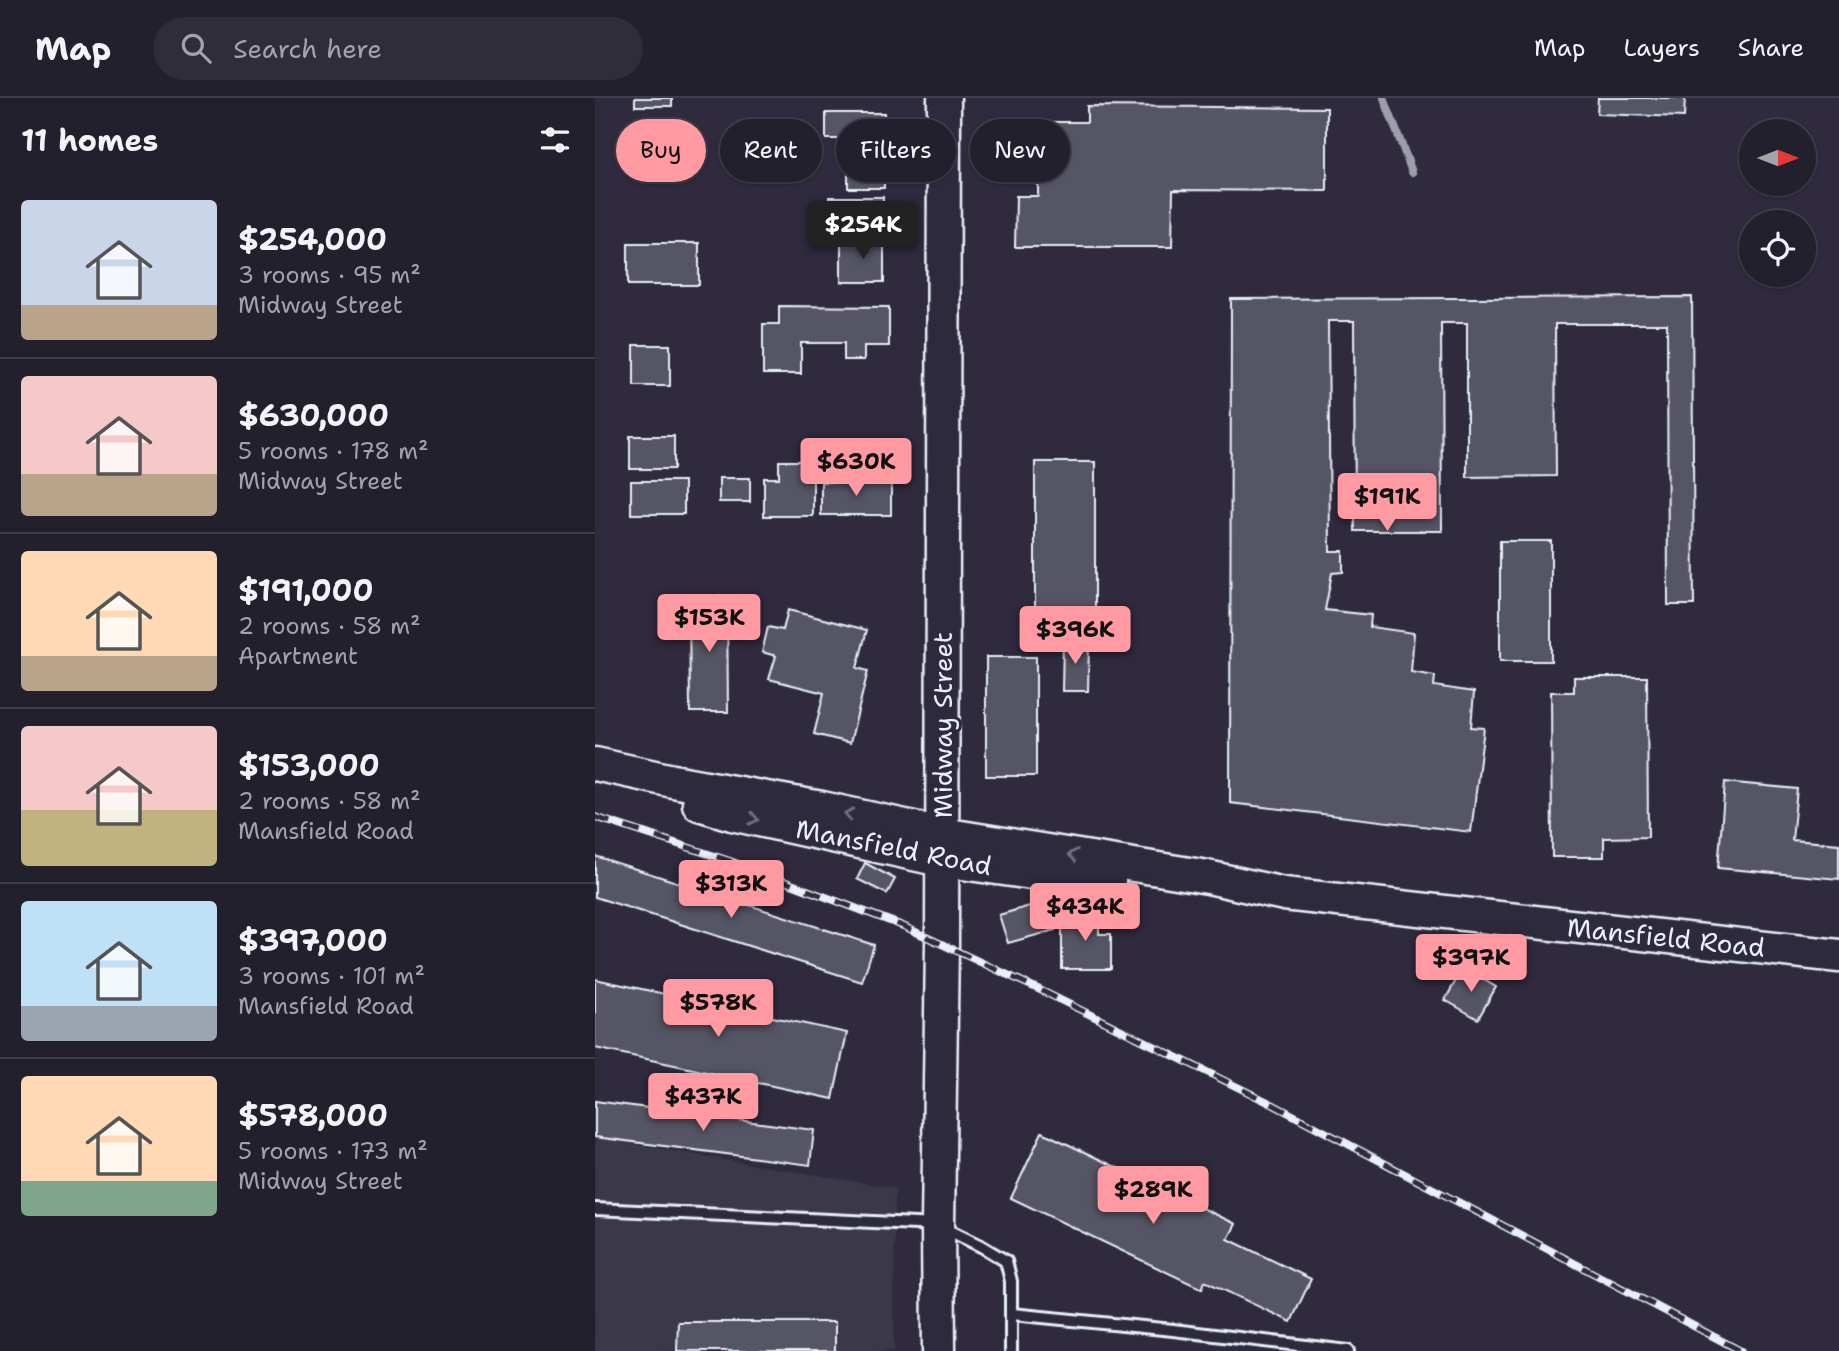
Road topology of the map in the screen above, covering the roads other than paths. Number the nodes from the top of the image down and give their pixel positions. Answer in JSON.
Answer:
{"nodes":[{"id":1,"x":944,"y":98,"type":"edge"},
{"id":2,"x":595,"y":764,"type":"edge"},
{"id":3,"x":595,"y":770,"type":"edge"},
{"id":4,"x":942,"y":847,"type":"junction"},
{"id":5,"x":1839,"y":956,"type":"edge"},
{"id":6,"x":595,"y":1209,"type":"edge"},
{"id":7,"x":938,"y":1225,"type":"junction"},
{"id":8,"x":1012,"y":1314,"type":"junction"},
{"id":9,"x":939,"y":1351,"type":"edge"},
{"id":10,"x":1011,"y":1351,"type":"edge"},
{"id":11,"x":1348,"y":1351,"type":"edge"}],
"edges":[{"from":1,"to":4,"type":"main road","name":"Midway Street"},
{"from":4,"to":2,"type":"main road","name":"Mansfield Road","one_way":true},
{"from":3,"to":4,"type":"main road","name":"Mansfield Road","one_way":true},
{"from":4,"to":5,"type":"main road","name":"Mansfield Road"},
{"from":4,"to":7,"type":"main road","name":"Midway Street"},
{"from":6,"to":7,"type":"lane"},
{"from":7,"to":8,"type":"lane"},
{"from":7,"to":9,"type":"main road","name":"Midway Street"},
{"from":8,"to":10,"type":"lane"},
{"from":8,"to":11,"type":"lane"}]}
